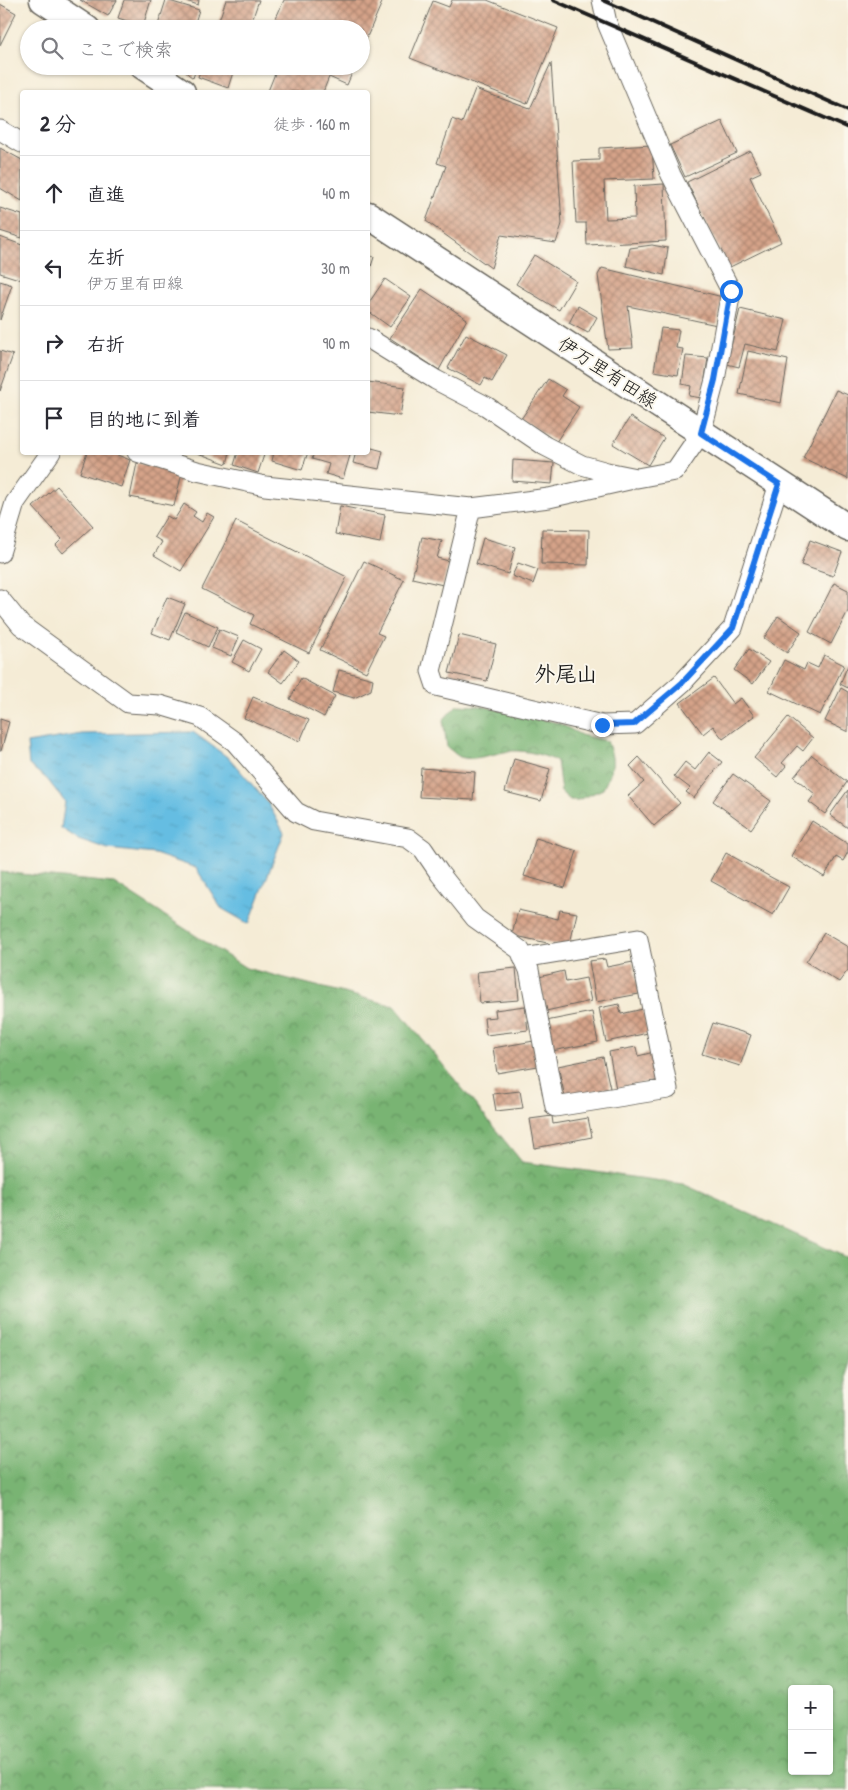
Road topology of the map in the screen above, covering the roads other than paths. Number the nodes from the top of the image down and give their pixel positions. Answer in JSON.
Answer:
{"nodes":[{"id":1,"x":43,"y":0,"type":"edge"},
{"id":2,"x":602,"y":0,"type":"edge"},
{"id":3,"x":73,"y":20,"type":"edge"},
{"id":4,"x":156,"y":75,"type":"edge"},
{"id":5,"x":179,"y":90,"type":"edge"},
{"id":6,"x":0,"y":130,"type":"edge"},
{"id":7,"x":20,"y":142,"type":"edge"},
{"id":8,"x":370,"y":216,"type":"edge"},
{"id":9,"x":370,"y":339,"type":"edge"},
{"id":10,"x":701,"y":433,"type":"junction"},
{"id":11,"x":49,"y":455,"type":"edge"},
{"id":12,"x":147,"y":455,"type":"edge"},
{"id":13,"x":637,"y":478,"type":"junction"},
{"id":14,"x":779,"y":484,"type":"junction"},
{"id":15,"x":471,"y":508,"type":"junction"},
{"id":16,"x":848,"y":528,"type":"edge"},
{"id":17,"x":0,"y":553,"type":"edge"},
{"id":18,"x":0,"y":599,"type":"edge"},
{"id":19,"x":523,"y":958,"type":"junction"}],
"edges":[{"from":1,"to":3,"type":"main road"},
{"from":2,"to":10,"type":"street"},
{"from":4,"to":5,"type":"main road"},
{"from":6,"to":7,"type":"street"},
{"from":8,"to":10,"type":"main road","name":"伊万里有田線"},
{"from":9,"to":13,"type":"street"},
{"from":10,"to":13,"type":"street"},
{"from":10,"to":14,"type":"main road","name":"伊万里有田線"},
{"from":11,"to":17,"type":"street"},
{"from":12,"to":15,"type":"street"},
{"from":13,"to":15,"type":"street"},
{"from":14,"to":15,"type":"street"},
{"from":14,"to":16,"type":"main road","name":"伊万里有田線"},
{"from":18,"to":19,"type":"street"},
{"from":19,"to":19,"type":"street"}]}
